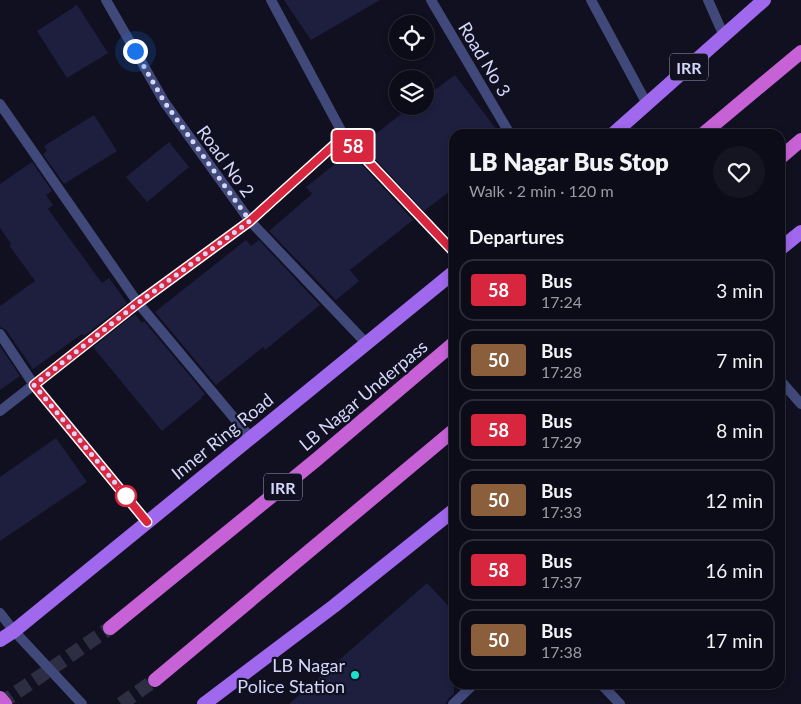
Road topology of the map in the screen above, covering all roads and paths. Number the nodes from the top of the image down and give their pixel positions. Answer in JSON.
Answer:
{"nodes":[{"id":1,"x":106,"y":0,"type":"edge"},
{"id":2,"x":271,"y":0,"type":"edge"},
{"id":3,"x":431,"y":0,"type":"edge"},
{"id":4,"x":590,"y":0,"type":"edge"},
{"id":5,"x":708,"y":0,"type":"edge"},
{"id":6,"x":764,"y":0,"type":"edge"},
{"id":7,"x":724,"y":36,"type":"junction"},
{"id":8,"x":801,"y":52,"type":"edge"},
{"id":9,"x":0,"y":104,"type":"edge"},
{"id":10,"x":647,"y":104,"type":"junction"},
{"id":11,"x":507,"y":129,"type":"edge"},
{"id":12,"x":619,"y":129,"type":"edge"},
{"id":13,"x":709,"y":129,"type":"edge"},
{"id":14,"x":344,"y":136,"type":"junction"},
{"id":15,"x":801,"y":140,"type":"edge"},
{"id":16,"x":785,"y":154,"type":"edge"},
{"id":17,"x":250,"y":221,"type":"junction"},
{"id":18,"x":800,"y":235,"type":"edge"},
{"id":19,"x":785,"y":246,"type":"edge"},
{"id":20,"x":449,"y":247,"type":"edge"},
{"id":21,"x":449,"y":276,"type":"edge"},
{"id":22,"x":138,"y":303,"type":"junction"},
{"id":23,"x":0,"y":334,"type":"edge"},
{"id":24,"x":366,"y":343,"type":"junction"},
{"id":25,"x":449,"y":347,"type":"edge"},
{"id":26,"x":34,"y":385,"type":"junction"},
{"id":27,"x":785,"y":386,"type":"edge"},
{"id":28,"x":801,"y":404,"type":"edge"},
{"id":29,"x":0,"y":411,"type":"edge"},
{"id":30,"x":449,"y":434,"type":"edge"},
{"id":31,"x":250,"y":437,"type":"junction"},
{"id":32,"x":449,"y":514,"type":"edge"},
{"id":33,"x":147,"y":522,"type":"junction"},
{"id":34,"x":0,"y":613,"type":"edge"},
{"id":35,"x":110,"y":628,"type":"tunnel mouth"},
{"id":36,"x":14,"y":631,"type":"junction"},
{"id":37,"x":0,"y":640,"type":"edge"},
{"id":38,"x":155,"y":680,"type":"tunnel mouth"},
{"id":39,"x":469,"y":689,"type":"edge"},
{"id":40,"x":606,"y":689,"type":"edge"},
{"id":41,"x":0,"y":698,"type":"edge"},
{"id":42,"x":5,"y":704,"type":"edge"},
{"id":43,"x":82,"y":704,"type":"edge"},
{"id":44,"x":204,"y":704,"type":"edge"},
{"id":45,"x":453,"y":704,"type":"edge"},
{"id":46,"x":620,"y":704,"type":"edge"}],
"edges":[{"from":1,"to":17,"type":"street","name":"Road No 2"},
{"from":2,"to":14,"type":"street"},
{"from":3,"to":11,"type":"street","name":"Road No 3"},
{"from":4,"to":10,"type":"street"},
{"from":5,"to":7,"type":"street"},
{"from":6,"to":7,"type":"main road","number":"IRR"},
{"from":7,"to":10,"type":"main road","number":"IRR"},
{"from":8,"to":13,"type":"highway"},
{"from":9,"to":22,"type":"street"},
{"from":10,"to":12,"type":"main road","number":"IRR"},
{"from":14,"to":17,"type":"street"},
{"from":14,"to":20,"type":"street"},
{"from":15,"to":16,"type":"highway"},
{"from":17,"to":22,"type":"street"},
{"from":17,"to":24,"type":"street","name":"Road No 2"},
{"from":18,"to":19,"type":"main road"},
{"from":21,"to":24,"type":"main road","name":"Inner Ring Road"},
{"from":22,"to":26,"type":"street"},
{"from":22,"to":31,"type":"street"},
{"from":23,"to":26,"type":"street"},
{"from":24,"to":31,"type":"main road","name":"Inner Ring Road"},
{"from":25,"to":35,"type":"highway","name":"LB Nagar Underpass","number":"IRR"},
{"from":26,"to":29,"type":"street"},
{"from":26,"to":33,"type":"street"},
{"from":27,"to":28,"type":"street"},
{"from":30,"to":38,"type":"highway"},
{"from":31,"to":33,"type":"main road","name":"Inner Ring Road"},
{"from":32,"to":44,"type":"main road"},
{"from":33,"to":36,"type":"main road","name":"Inner Ring Road"},
{"from":34,"to":36,"type":"street"},
{"from":36,"to":37,"type":"main road","name":"Inner Ring Road"},
{"from":36,"to":43,"type":"street"},
{"from":39,"to":45,"type":"street"},
{"from":40,"to":46,"type":"street"},
{"from":41,"to":42,"type":"highway","bridge":true}]}
